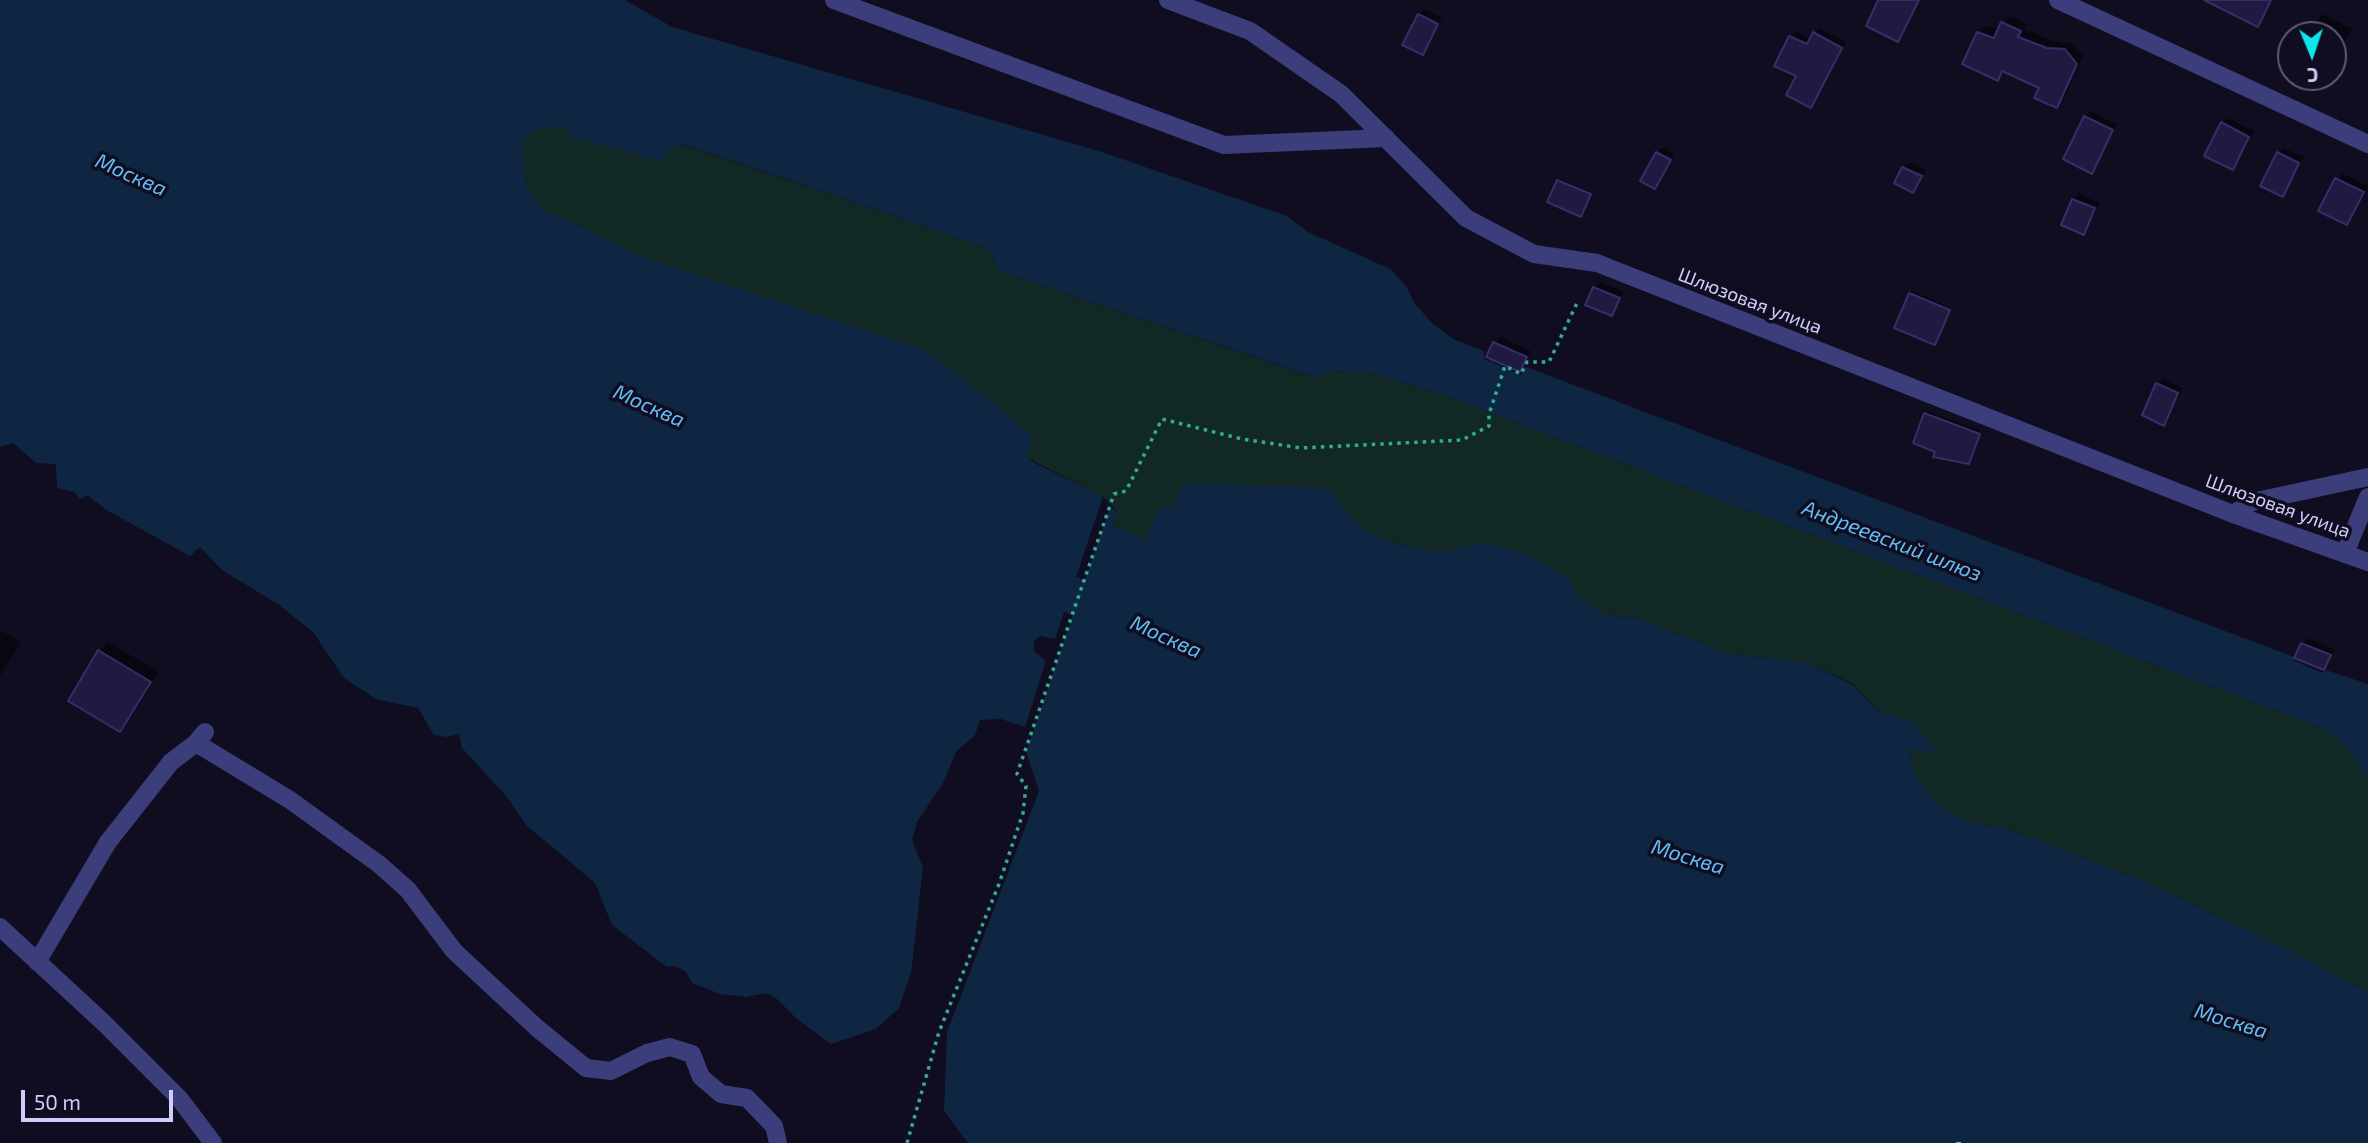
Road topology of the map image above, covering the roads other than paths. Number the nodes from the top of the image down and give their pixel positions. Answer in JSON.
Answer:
{"nodes":[{"id":1,"x":834,"y":0,"type":"edge"},
{"id":2,"x":1168,"y":0,"type":"edge"},
{"id":3,"x":2058,"y":0,"type":"edge"},
{"id":4,"x":1386,"y":138,"type":"junction"},
{"id":5,"x":2368,"y":144,"type":"edge"},
{"id":6,"x":2368,"y":477,"type":"edge"},
{"id":7,"x":2368,"y":497,"type":"edge"},
{"id":8,"x":2233,"y":514,"type":"junction"},
{"id":9,"x":2345,"y":553,"type":"junction"},
{"id":10,"x":2368,"y":562,"type":"edge"},
{"id":11,"x":0,"y":927,"type":"edge"},
{"id":12,"x":37,"y":962,"type":"junction"},
{"id":13,"x":213,"y":1143,"type":"edge"},
{"id":14,"x":778,"y":1143,"type":"edge"}],
"edges":[{"from":1,"to":4,"type":"street"},
{"from":2,"to":4,"type":"street","name":"Шлюзовая улица"},
{"from":3,"to":5,"type":"street"},
{"from":4,"to":8,"type":"street","name":"Шлюзовая улица"},
{"from":6,"to":8,"type":"street"},
{"from":7,"to":9,"type":"street"},
{"from":8,"to":9,"type":"street","name":"Шлюзовая улица"},
{"from":9,"to":10,"type":"street","name":"Шлюзовая улица"},
{"from":11,"to":12,"type":"street"},
{"from":12,"to":13,"type":"street"},
{"from":12,"to":14,"type":"street"}]}
